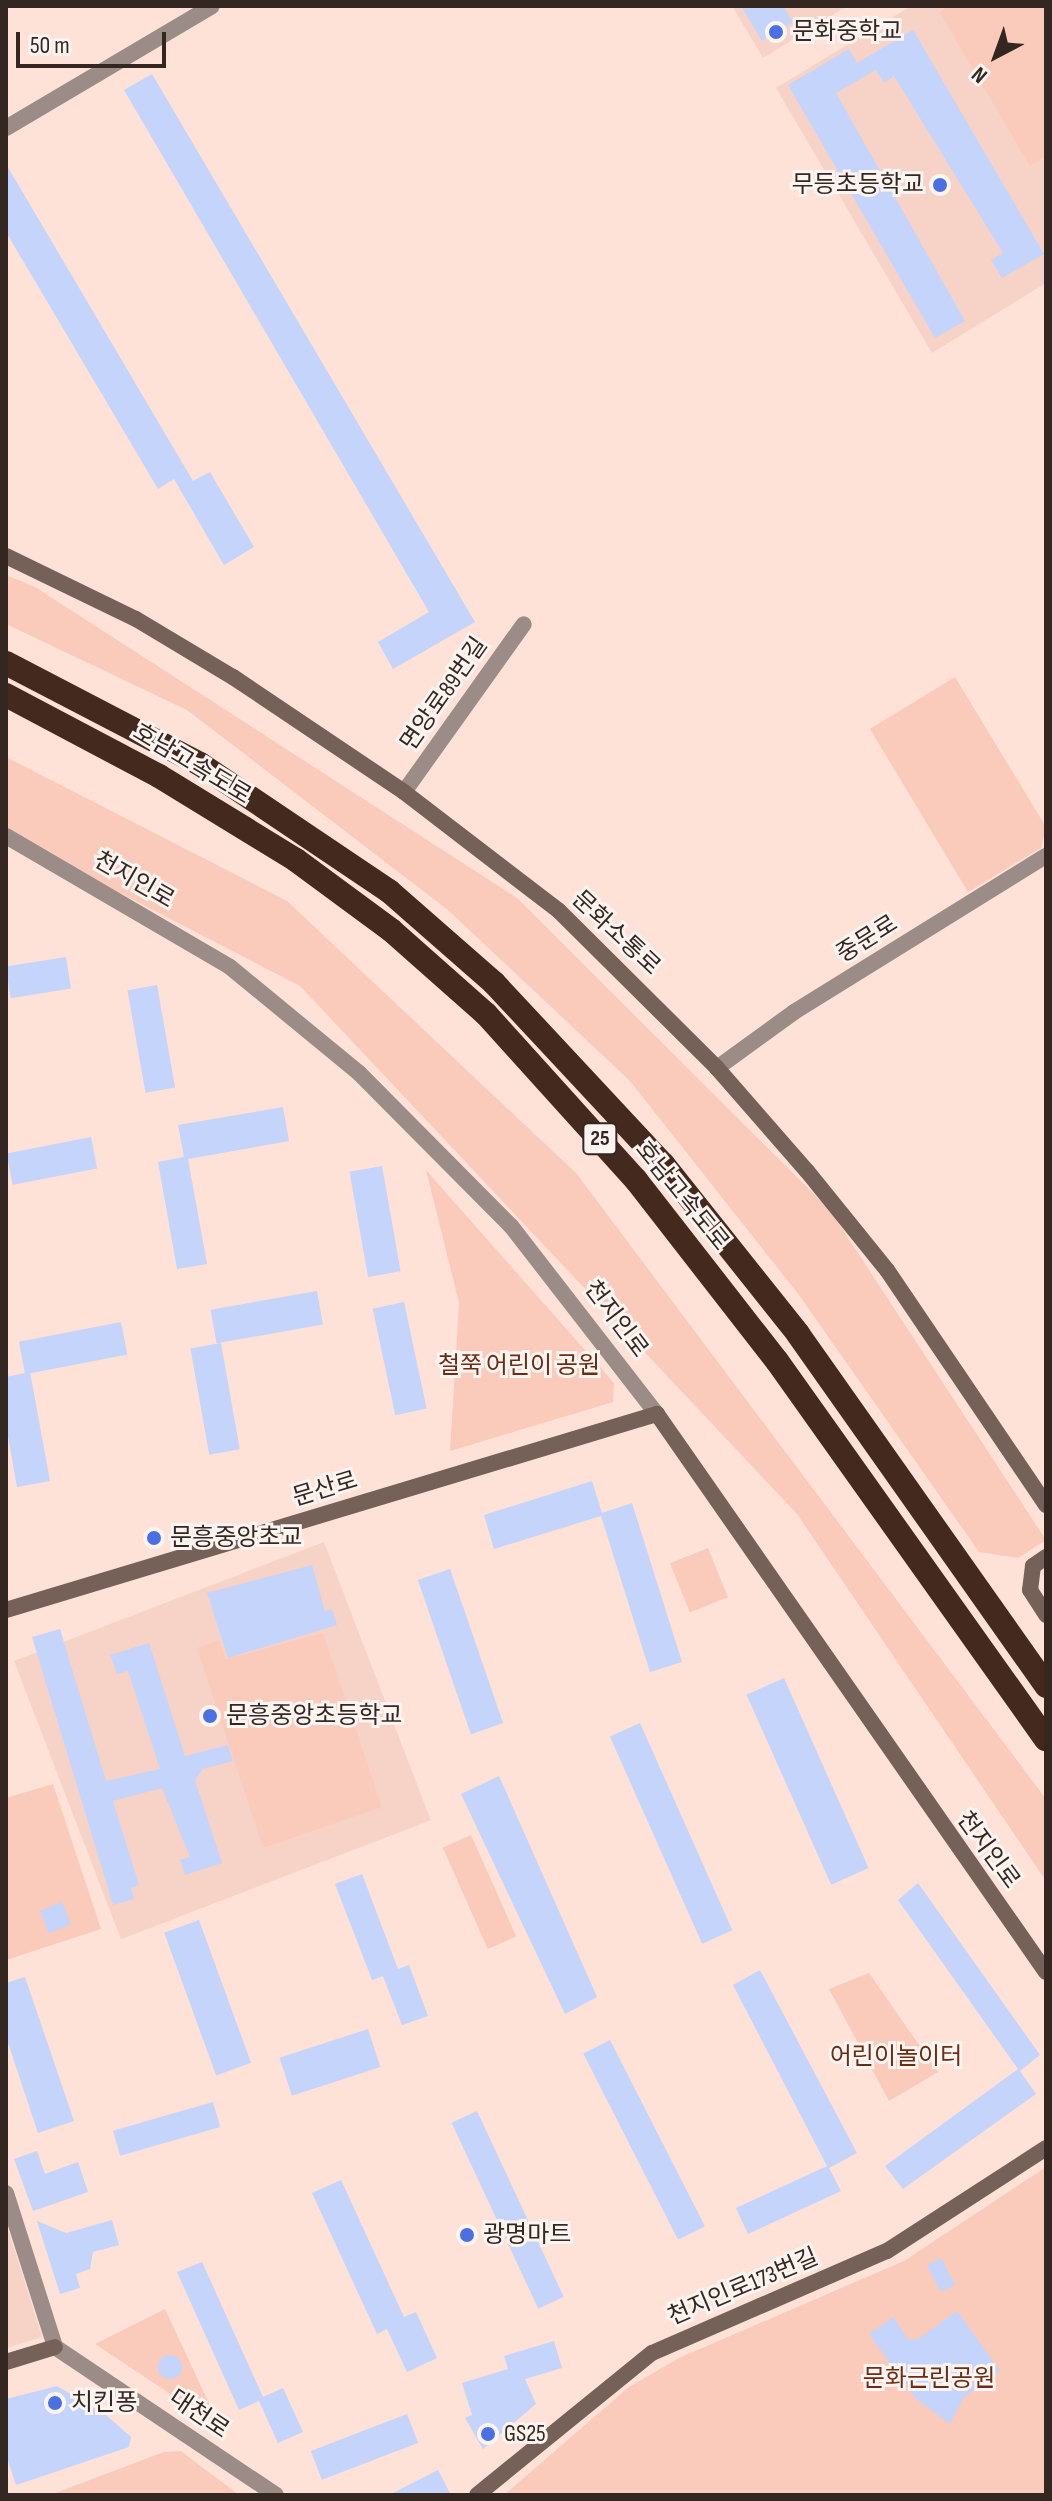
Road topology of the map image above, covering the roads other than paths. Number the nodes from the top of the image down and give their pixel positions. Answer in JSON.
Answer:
{"nodes":[{"id":1,"x":212,"y":6,"type":"edge"},
{"id":2,"x":6,"y":128,"type":"edge"},
{"id":3,"x":6,"y":556,"type":"edge"},
{"id":4,"x":524,"y":624,"type":"dead end"},
{"id":5,"x":6,"y":663,"type":"edge"},
{"id":6,"x":6,"y":695,"type":"edge"},
{"id":7,"x":404,"y":792,"type":"junction"},
{"id":8,"x":6,"y":836,"type":"edge"},
{"id":9,"x":1046,"y":856,"type":"edge"},
{"id":10,"x":717,"y":1068,"type":"junction"},
{"id":11,"x":657,"y":1414,"type":"junction"},
{"id":12,"x":1046,"y":1505,"type":"edge"},
{"id":13,"x":1046,"y":1557,"type":"edge"},
{"id":14,"x":6,"y":1610,"type":"edge"},
{"id":15,"x":1046,"y":1615,"type":"edge"},
{"id":16,"x":1046,"y":1686,"type":"edge"},
{"id":17,"x":1046,"y":1739,"type":"edge"},
{"id":18,"x":1046,"y":1972,"type":"edge"},
{"id":19,"x":1046,"y":2148,"type":"edge"},
{"id":20,"x":6,"y":2193,"type":"edge"},
{"id":21,"x":55,"y":2347,"type":"junction"},
{"id":22,"x":6,"y":2362,"type":"edge"},
{"id":23,"x":276,"y":2495,"type":"edge"},
{"id":24,"x":477,"y":2495,"type":"edge"}],
"edges":[{"from":1,"to":2,"type":"street"},
{"from":3,"to":7,"type":"street","name":"문화소통로"},
{"from":4,"to":7,"type":"street","name":"면앙로89번길"},
{"from":5,"to":16,"type":"highway","name":"호남고속도로","number":"25"},
{"from":6,"to":17,"type":"highway","name":"호남고속도로","number":"25"},
{"from":7,"to":10,"type":"street","name":"문화소통로"},
{"from":8,"to":11,"type":"street","name":"천지인로"},
{"from":9,"to":10,"type":"street","name":"중문로"},
{"from":10,"to":12,"type":"street","name":"문화소통로"},
{"from":11,"to":14,"type":"street","name":"문산로"},
{"from":11,"to":18,"type":"street","name":"천지인로"},
{"from":13,"to":15,"type":"street"},
{"from":19,"to":24,"type":"street","name":"천지인로173번길"},
{"from":20,"to":21,"type":"street"},
{"from":21,"to":22,"type":"street"},
{"from":21,"to":23,"type":"street","name":"대천로"}]}
